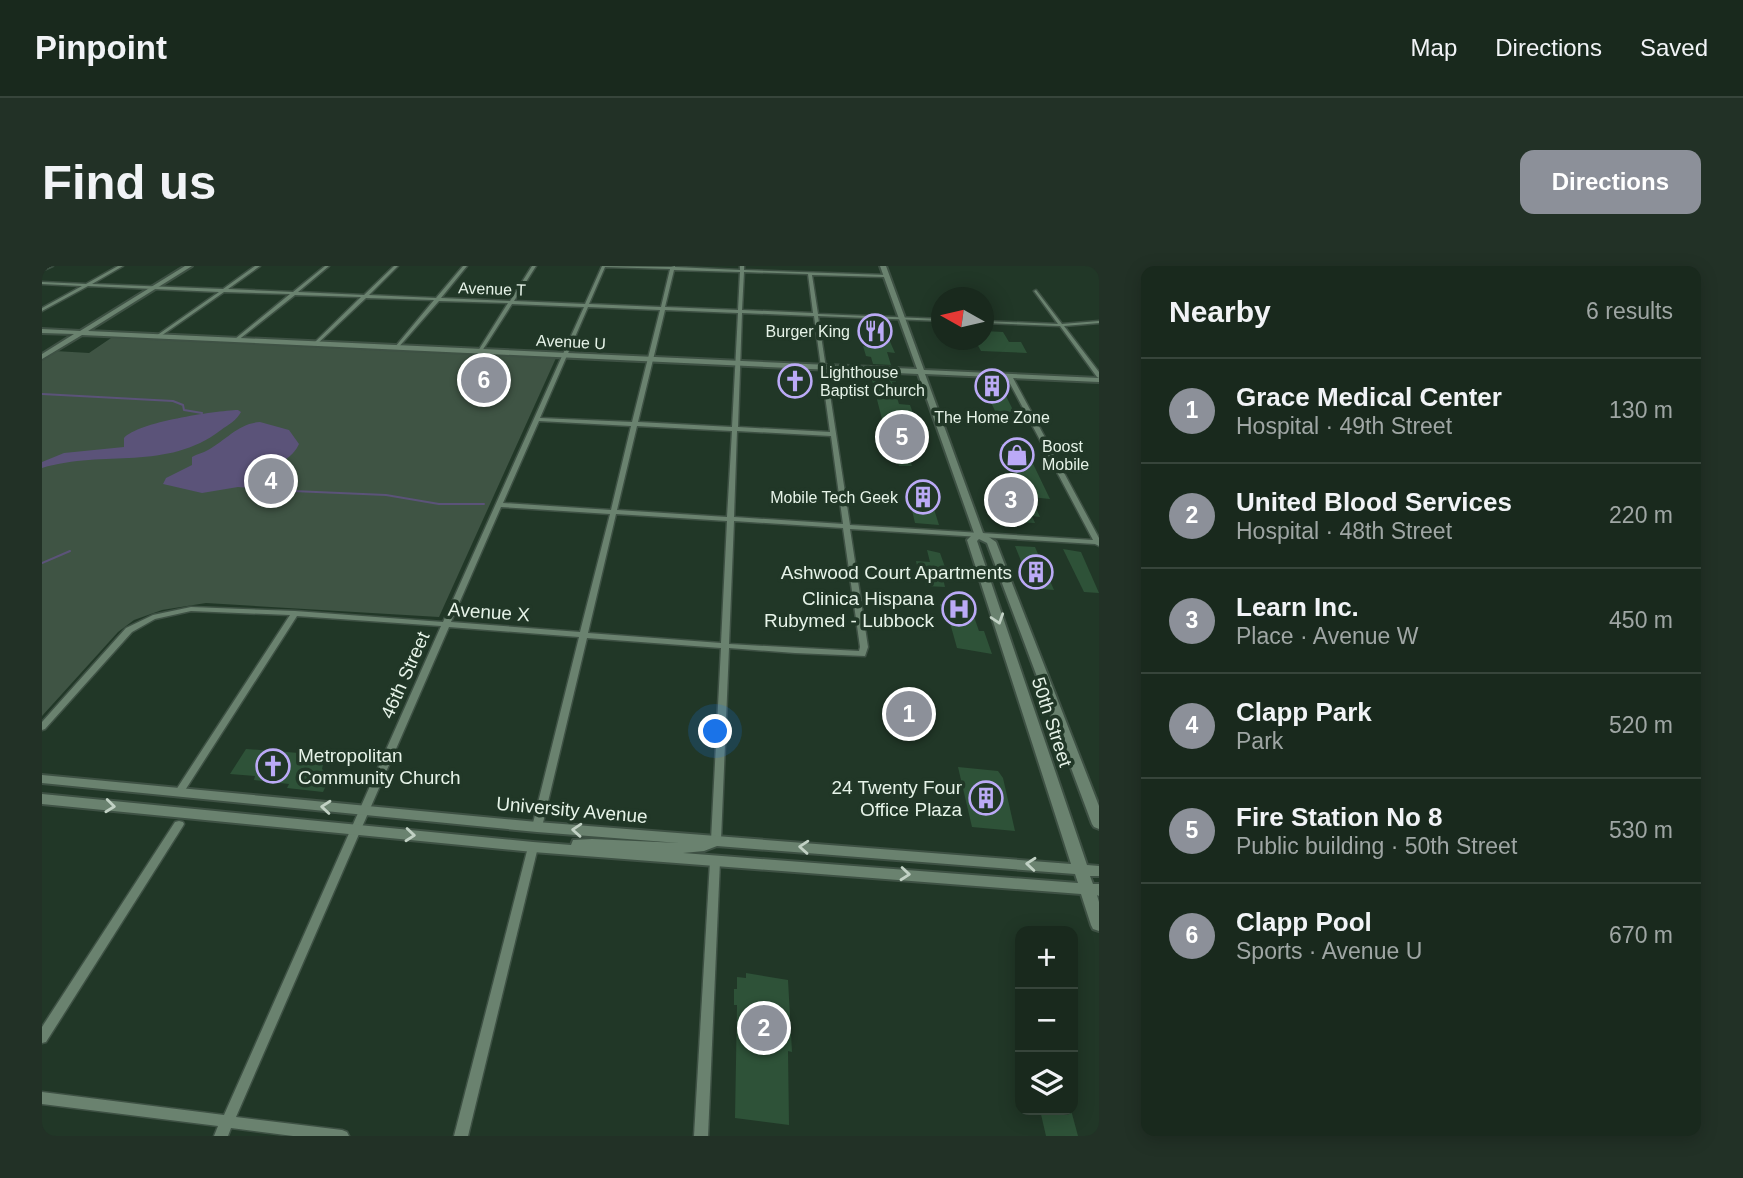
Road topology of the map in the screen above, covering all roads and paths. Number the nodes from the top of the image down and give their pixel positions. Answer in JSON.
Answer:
{"nodes":[{"id":1,"x":51,"y":266,"type":"edge"},
{"id":2,"x":121,"y":266,"type":"edge"},
{"id":3,"x":189,"y":266,"type":"edge"},
{"id":4,"x":258,"y":266,"type":"edge"},
{"id":5,"x":327,"y":266,"type":"edge"},
{"id":6,"x":396,"y":266,"type":"edge"},
{"id":7,"x":466,"y":266,"type":"edge"},
{"id":8,"x":534,"y":266,"type":"edge"},
{"id":9,"x":605,"y":266,"type":"edge"},
{"id":10,"x":883,"y":266,"type":"edge"},
{"id":11,"x":672,"y":267,"type":"edge"},
{"id":12,"x":742,"y":268,"type":"edge"},
{"id":13,"x":42,"y":271,"type":"edge"},
{"id":14,"x":812,"y":271,"type":"edge"},
{"id":15,"x":886,"y":276,"type":"junction"},
{"id":16,"x":42,"y":283,"type":"edge"},
{"id":17,"x":86,"y":285,"type":"junction"},
{"id":18,"x":154,"y":288,"type":"junction"},
{"id":19,"x":223,"y":291,"type":"junction"},
{"id":20,"x":1036,"y":291,"type":"dead end"},
{"id":21,"x":294,"y":293,"type":"junction"},
{"id":22,"x":365,"y":296,"type":"junction"},
{"id":23,"x":438,"y":299,"type":"junction"},
{"id":24,"x":511,"y":302,"type":"junction"},
{"id":25,"x":586,"y":306,"type":"junction"},
{"id":26,"x":662,"y":309,"type":"junction"},
{"id":27,"x":42,"y":310,"type":"edge"},
{"id":28,"x":740,"y":312,"type":"junction"},
{"id":29,"x":816,"y":315,"type":"junction"},
{"id":30,"x":901,"y":318,"type":"junction"},
{"id":31,"x":931,"y":319,"type":"edge"},
{"id":32,"x":994,"y":322,"type":"edge"},
{"id":33,"x":1099,"y":322,"type":"edge"},
{"id":34,"x":1061,"y":325,"type":"junction"},
{"id":35,"x":42,"y":331,"type":"edge"},
{"id":36,"x":80,"y":333,"type":"junction"},
{"id":37,"x":158,"y":337,"type":"junction"},
{"id":38,"x":236,"y":340,"type":"junction"},
{"id":39,"x":316,"y":344,"type":"junction"},
{"id":40,"x":397,"y":348,"type":"junction"},
{"id":41,"x":480,"y":351,"type":"junction"},
{"id":42,"x":564,"y":355,"type":"junction"},
{"id":43,"x":42,"y":357,"type":"edge"},
{"id":44,"x":650,"y":359,"type":"junction"},
{"id":45,"x":737,"y":363,"type":"junction"},
{"id":46,"x":823,"y":367,"type":"junction"},
{"id":47,"x":920,"y":372,"type":"junction"},
{"id":48,"x":1009,"y":376,"type":"junction"},
{"id":49,"x":1099,"y":378,"type":"edge"},
{"id":50,"x":536,"y":419,"type":"junction"},
{"id":51,"x":634,"y":424,"type":"junction"},
{"id":52,"x":734,"y":429,"type":"junction"},
{"id":53,"x":833,"y":435,"type":"junction"},
{"id":54,"x":499,"y":505,"type":"junction"},
{"id":55,"x":613,"y":512,"type":"junction"},
{"id":56,"x":730,"y":519,"type":"junction"},
{"id":57,"x":846,"y":526,"type":"junction"},
{"id":58,"x":979,"y":534,"type":"junction"},
{"id":59,"x":1099,"y":543,"type":"edge"},
{"id":60,"x":295,"y":613,"type":"junction"},
{"id":61,"x":446,"y":625,"type":"junction"},
{"id":62,"x":583,"y":635,"type":"junction"},
{"id":63,"x":725,"y":646,"type":"junction"},
{"id":64,"x":42,"y":727,"type":"edge"},
{"id":65,"x":42,"y":779,"type":"edge"},
{"id":66,"x":179,"y":793,"type":"junction"},
{"id":67,"x":42,"y":799,"type":"edge"},
{"id":68,"x":364,"y":810,"type":"junction"},
{"id":69,"x":179,"y":824,"type":"dead end"},
{"id":70,"x":1099,"y":824,"type":"edge"},
{"id":71,"x":537,"y":827,"type":"junction"},
{"id":72,"x":356,"y":830,"type":"junction"},
{"id":73,"x":716,"y":840,"type":"junction"},
{"id":74,"x":533,"y":846,"type":"junction"},
{"id":75,"x":857,"y":850,"type":"junction"},
{"id":76,"x":715,"y":861,"type":"junction"},
{"id":77,"x":1080,"y":869,"type":"junction"},
{"id":78,"x":860,"y":870,"type":"junction"},
{"id":79,"x":1099,"y":871,"type":"edge"},
{"id":80,"x":1093,"y":889,"type":"edge"},
{"id":81,"x":1099,"y":925,"type":"edge"},
{"id":82,"x":42,"y":1038,"type":"edge"},
{"id":83,"x":42,"y":1098,"type":"edge"},
{"id":84,"x":227,"y":1121,"type":"junction"},
{"id":85,"x":221,"y":1136,"type":"edge"},
{"id":86,"x":342,"y":1136,"type":"edge"},
{"id":87,"x":461,"y":1136,"type":"edge"},
{"id":88,"x":701,"y":1136,"type":"edge"}],
"edges":[{"from":1,"to":13,"type":"street"},
{"from":2,"to":17,"type":"street"},
{"from":3,"to":18,"type":"main road"},
{"from":4,"to":19,"type":"street"},
{"from":5,"to":21,"type":"street"},
{"from":6,"to":22,"type":"street"},
{"from":7,"to":23,"type":"street"},
{"from":8,"to":24,"type":"street"},
{"from":9,"to":11,"type":"street"},
{"from":9,"to":25,"type":"street","name":"46th Street"},
{"from":10,"to":15,"type":"main road","name":"50th Street"},
{"from":11,"to":12,"type":"street"},
{"from":11,"to":26,"type":"street"},
{"from":12,"to":14,"type":"street"},
{"from":12,"to":28,"type":"street"},
{"from":14,"to":15,"type":"street"},
{"from":14,"to":29,"type":"street"},
{"from":15,"to":30,"type":"main road","name":"50th Street"},
{"from":16,"to":17,"type":"street","name":"Avenue T"},
{"from":17,"to":18,"type":"street","name":"Avenue T"},
{"from":17,"to":27,"type":"street"},
{"from":18,"to":19,"type":"street","name":"Avenue T"},
{"from":18,"to":36,"type":"main road"},
{"from":19,"to":21,"type":"street","name":"Avenue T"},
{"from":19,"to":37,"type":"street"},
{"from":20,"to":34,"type":"street"},
{"from":21,"to":22,"type":"street","name":"Avenue T"},
{"from":21,"to":38,"type":"street"},
{"from":22,"to":23,"type":"street","name":"Avenue T"},
{"from":22,"to":39,"type":"street"},
{"from":23,"to":24,"type":"street","name":"Avenue T"},
{"from":23,"to":40,"type":"street"},
{"from":24,"to":25,"type":"street","name":"Avenue T"},
{"from":24,"to":41,"type":"street"},
{"from":25,"to":26,"type":"street","name":"Avenue T"},
{"from":25,"to":42,"type":"street","name":"46th Street"},
{"from":26,"to":28,"type":"street","name":"Avenue T"},
{"from":26,"to":44,"type":"street"},
{"from":28,"to":29,"type":"street","name":"Avenue T"},
{"from":28,"to":45,"type":"street"},
{"from":29,"to":30,"type":"street","name":"Avenue T"},
{"from":29,"to":46,"type":"street"},
{"from":30,"to":31,"type":"street","name":"Avenue T"},
{"from":30,"to":47,"type":"main road","name":"50th Street"},
{"from":32,"to":34,"type":"street"},
{"from":33,"to":34,"type":"street"},
{"from":34,"to":49,"type":"street"},
{"from":35,"to":36,"type":"main road","name":"Avenue U"},
{"from":36,"to":37,"type":"main road","name":"Avenue U"},
{"from":36,"to":43,"type":"main road"},
{"from":37,"to":38,"type":"main road","name":"Avenue U"},
{"from":38,"to":39,"type":"main road","name":"Avenue U"},
{"from":39,"to":40,"type":"main road","name":"Avenue U"},
{"from":40,"to":41,"type":"main road","name":"Avenue U"},
{"from":41,"to":42,"type":"main road","name":"Avenue U"},
{"from":42,"to":44,"type":"main road","name":"Avenue U"},
{"from":42,"to":50,"type":"street","name":"46th Street"},
{"from":44,"to":45,"type":"main road","name":"Avenue U"},
{"from":44,"to":51,"type":"street"},
{"from":45,"to":46,"type":"main road","name":"Avenue U"},
{"from":45,"to":52,"type":"street"},
{"from":46,"to":47,"type":"main road","name":"Avenue U"},
{"from":46,"to":53,"type":"street"},
{"from":47,"to":48,"type":"main road","name":"Avenue U"},
{"from":47,"to":58,"type":"main road","name":"50th Street"},
{"from":48,"to":49,"type":"main road","name":"Avenue U"},
{"from":48,"to":59,"type":"street"},
{"from":50,"to":51,"type":"street"},
{"from":50,"to":54,"type":"street","name":"46th Street"},
{"from":51,"to":52,"type":"street"},
{"from":51,"to":55,"type":"street"},
{"from":52,"to":53,"type":"street"},
{"from":52,"to":56,"type":"street"},
{"from":53,"to":57,"type":"street"},
{"from":54,"to":55,"type":"street"},
{"from":54,"to":61,"type":"street","name":"46th Street"},
{"from":55,"to":56,"type":"street"},
{"from":55,"to":62,"type":"street"},
{"from":56,"to":57,"type":"street"},
{"from":56,"to":63,"type":"street"},
{"from":57,"to":58,"type":"street"},
{"from":57,"to":63,"type":"street","name":"Avenue X"},
{"from":58,"to":59,"type":"street"},
{"from":58,"to":70,"type":"main road","name":"50th Street"},
{"from":58,"to":77,"type":"main road","name":"50th Street","one_way":true},
{"from":60,"to":61,"type":"street","name":"Avenue X"},
{"from":60,"to":64,"type":"street","name":"Avenue X"},
{"from":60,"to":66,"type":"street"},
{"from":61,"to":62,"type":"street","name":"Avenue X"},
{"from":61,"to":68,"type":"street","name":"46th Street"},
{"from":62,"to":63,"type":"street","name":"Avenue X"},
{"from":62,"to":71,"type":"street"},
{"from":63,"to":73,"type":"street"},
{"from":65,"to":66,"type":"main road","name":"University Avenue"},
{"from":68,"to":66,"type":"main road","name":"University Avenue","one_way":true},
{"from":67,"to":72,"type":"main road","name":"University Avenue","one_way":true},
{"from":68,"to":71,"type":"main road","name":"University Avenue"},
{"from":68,"to":72,"type":"street","name":"46th Street"},
{"from":69,"to":82,"type":"street"},
{"from":73,"to":71,"type":"main road","name":"University Avenue","one_way":true},
{"from":72,"to":74,"type":"main road","name":"University Avenue","one_way":true},
{"from":72,"to":84,"type":"street","name":"46th Street"},
{"from":73,"to":74,"type":"main road"},
{"from":75,"to":73,"type":"main road","name":"University Avenue","one_way":true},
{"from":74,"to":76,"type":"main road","name":"University Avenue"},
{"from":74,"to":87,"type":"street"},
{"from":77,"to":75,"type":"main road","name":"University Avenue","one_way":true},
{"from":75,"to":78,"type":"main road"},
{"from":76,"to":78,"type":"main road","name":"University Avenue"},
{"from":76,"to":88,"type":"street"},
{"from":77,"to":79,"type":"main road","name":"University Avenue"},
{"from":77,"to":80,"type":"main road","name":"50th Street"},
{"from":78,"to":80,"type":"main road","name":"University Avenue","one_way":true},
{"from":80,"to":81,"type":"main road","name":"50th Street"},
{"from":83,"to":84,"type":"street"},
{"from":84,"to":85,"type":"street","name":"46th Street"},
{"from":84,"to":86,"type":"street"}]}
